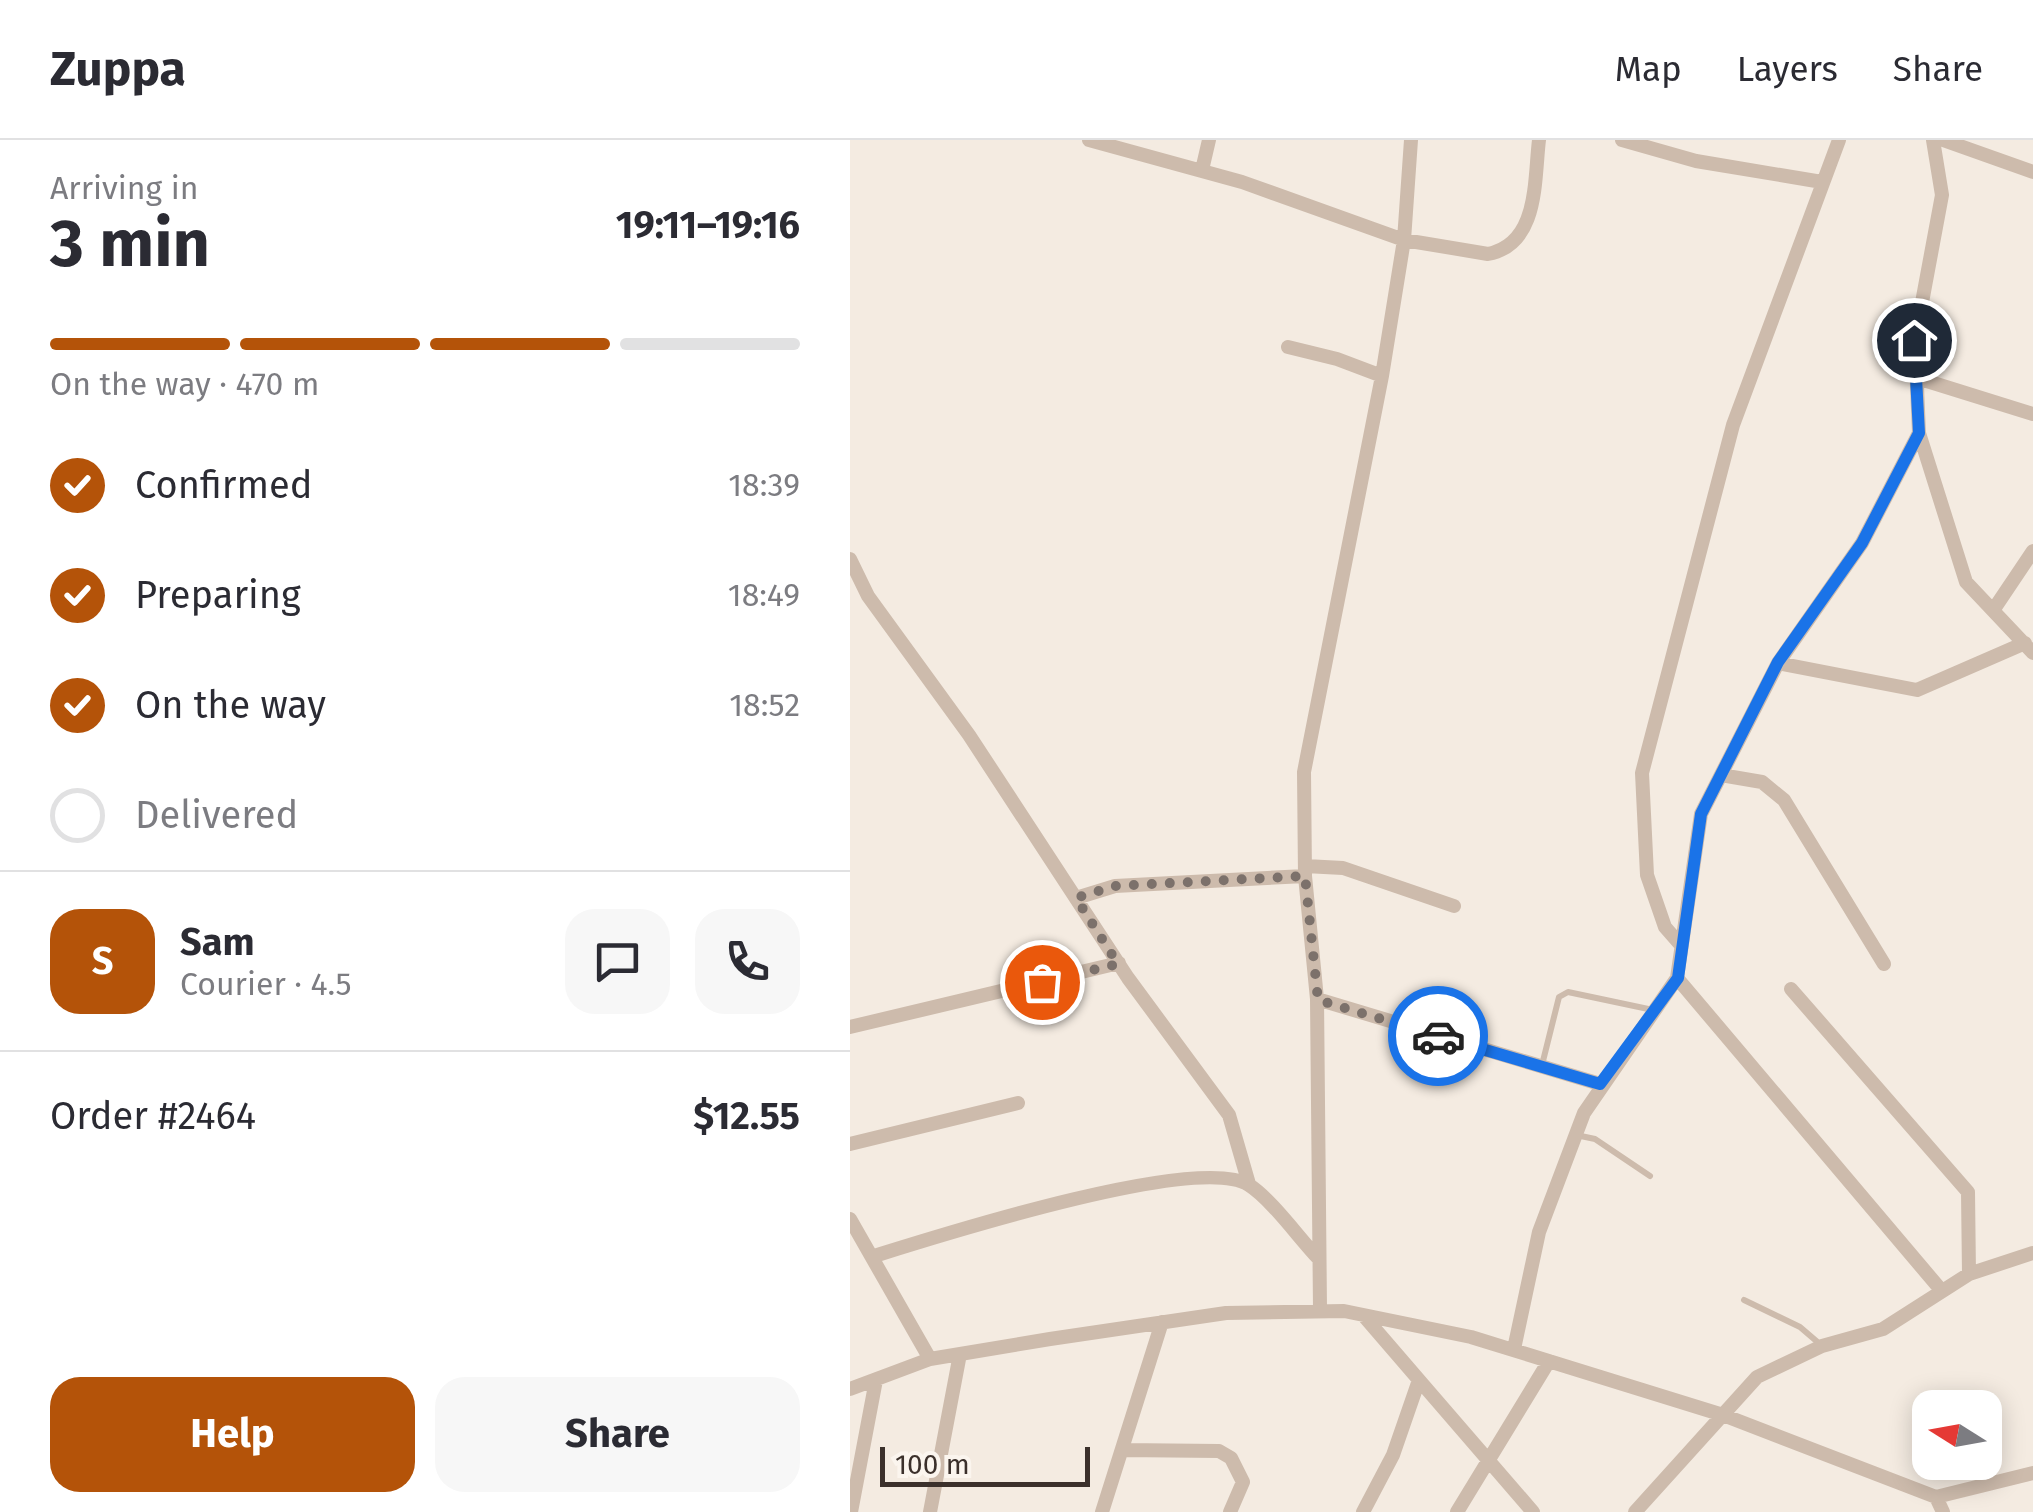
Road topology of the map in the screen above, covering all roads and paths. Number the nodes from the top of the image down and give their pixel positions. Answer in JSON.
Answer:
{"nodes":[{"id":1,"x":1089,"y":140,"type":"edge"},
{"id":2,"x":1209,"y":140,"type":"edge"},
{"id":3,"x":1411,"y":140,"type":"edge"},
{"id":4,"x":1539,"y":140,"type":"edge"},
{"id":5,"x":1622,"y":140,"type":"edge"},
{"id":6,"x":1839,"y":140,"type":"edge"},
{"id":7,"x":1934,"y":140,"type":"edge"},
{"id":8,"x":1943,"y":140,"type":"edge"},
{"id":9,"x":1202,"y":170,"type":"junction"},
{"id":10,"x":2033,"y":172,"type":"edge"},
{"id":11,"x":1822,"y":182,"type":"junction"},
{"id":12,"x":1404,"y":240,"type":"junction"},
{"id":13,"x":1288,"y":348,"type":"dead end"},
{"id":14,"x":1382,"y":376,"type":"junction"},
{"id":15,"x":1914,"y":377,"type":"junction"},
{"id":16,"x":2033,"y":414,"type":"edge"},
{"id":17,"x":1919,"y":433,"type":"junction"},
{"id":18,"x":2033,"y":551,"type":"edge"},
{"id":19,"x":850,"y":560,"type":"edge"},
{"id":20,"x":868,"y":596,"type":"junction"},
{"id":21,"x":850,"y":601,"type":"edge"},
{"id":22,"x":1994,"y":609,"type":"junction"},
{"id":23,"x":2029,"y":648,"type":"edge"},
{"id":24,"x":1778,"y":662,"type":"junction"},
{"id":25,"x":1721,"y":776,"type":"junction"},
{"id":26,"x":1305,"y":871,"type":"junction"},
{"id":27,"x":1076,"y":898,"type":"junction"},
{"id":28,"x":1454,"y":906,"type":"dead end"},
{"id":29,"x":1679,"y":944,"type":"junction"},
{"id":30,"x":1118,"y":964,"type":"junction"},
{"id":31,"x":1884,"y":964,"type":"dead end"},
{"id":32,"x":1678,"y":978,"type":"junction"},
{"id":33,"x":1791,"y":989,"type":"dead end"},
{"id":34,"x":1318,"y":1000,"type":"junction"},
{"id":35,"x":1654,"y":1010,"type":"junction"},
{"id":36,"x":850,"y":1027,"type":"edge"},
{"id":37,"x":1542,"y":1066,"type":"junction"},
{"id":38,"x":1600,"y":1084,"type":"junction"},
{"id":39,"x":1018,"y":1103,"type":"dead end"},
{"id":40,"x":1574,"y":1135,"type":"junction"},
{"id":41,"x":850,"y":1144,"type":"edge"},
{"id":42,"x":1650,"y":1176,"type":"dead end"},
{"id":43,"x":1249,"y":1184,"type":"junction"},
{"id":44,"x":850,"y":1219,"type":"edge"},
{"id":45,"x":2033,"y":1253,"type":"edge"},
{"id":46,"x":874,"y":1256,"type":"junction"},
{"id":47,"x":1318,"y":1258,"type":"junction"},
{"id":48,"x":1969,"y":1274,"type":"junction"},
{"id":49,"x":1941,"y":1290,"type":"junction"},
{"id":50,"x":1744,"y":1300,"type":"dead end"},
{"id":51,"x":1320,"y":1309,"type":"junction"},
{"id":52,"x":1363,"y":1315,"type":"junction"},
{"id":53,"x":1162,"y":1322,"type":"junction"},
{"id":54,"x":1822,"y":1346,"type":"junction"},
{"id":55,"x":1514,"y":1350,"type":"junction"},
{"id":56,"x":960,"y":1354,"type":"junction"},
{"id":57,"x":930,"y":1360,"type":"junction"},
{"id":58,"x":1549,"y":1361,"type":"junction"},
{"id":59,"x":876,"y":1380,"type":"junction"},
{"id":60,"x":1419,"y":1380,"type":"junction"},
{"id":61,"x":850,"y":1389,"type":"edge"},
{"id":62,"x":1723,"y":1415,"type":"junction"},
{"id":63,"x":1122,"y":1450,"type":"junction"},
{"id":64,"x":1490,"y":1458,"type":"junction"},
{"id":65,"x":2033,"y":1474,"type":"edge"},
{"id":66,"x":1936,"y":1496,"type":"junction"},
{"id":67,"x":851,"y":1512,"type":"edge"},
{"id":68,"x":930,"y":1512,"type":"edge"},
{"id":69,"x":1102,"y":1512,"type":"edge"},
{"id":70,"x":1230,"y":1512,"type":"edge"},
{"id":71,"x":1363,"y":1512,"type":"edge"},
{"id":72,"x":1456,"y":1512,"type":"edge"},
{"id":73,"x":1533,"y":1512,"type":"edge"},
{"id":74,"x":1635,"y":1512,"type":"edge"},
{"id":75,"x":1943,"y":1512,"type":"edge"}],
"edges":[{"from":1,"to":9,"type":"street"},
{"from":2,"to":9,"type":"street"},
{"from":3,"to":12,"type":"street"},
{"from":4,"to":12,"type":"street"},
{"from":5,"to":11,"type":"street"},
{"from":6,"to":11,"type":"street"},
{"from":7,"to":15,"type":"street"},
{"from":8,"to":10,"type":"street"},
{"from":9,"to":12,"type":"street"},
{"from":11,"to":29,"type":"street"},
{"from":12,"to":14,"type":"street"},
{"from":13,"to":14,"type":"street"},
{"from":14,"to":26,"type":"street"},
{"from":15,"to":16,"type":"street"},
{"from":15,"to":17,"type":"street"},
{"from":17,"to":22,"type":"street"},
{"from":17,"to":24,"type":"street"},
{"from":18,"to":22,"type":"street"},
{"from":19,"to":20,"type":"street"},
{"from":20,"to":21,"type":"street"},
{"from":20,"to":27,"type":"street"},
{"from":22,"to":23,"type":"street"},
{"from":23,"to":24,"type":"street"},
{"from":24,"to":25,"type":"street"},
{"from":25,"to":29,"type":"street"},
{"from":25,"to":31,"type":"street"},
{"from":26,"to":27,"type":"street"},
{"from":26,"to":28,"type":"street"},
{"from":26,"to":34,"type":"street"},
{"from":27,"to":30,"type":"street"},
{"from":29,"to":32,"type":"street"},
{"from":30,"to":36,"type":"street"},
{"from":30,"to":43,"type":"street"},
{"from":32,"to":35,"type":"street"},
{"from":32,"to":49,"type":"street"},
{"from":33,"to":48,"type":"street"},
{"from":34,"to":37,"type":"street"},
{"from":34,"to":47,"type":"street"},
{"from":35,"to":37,"type":"lane"},
{"from":35,"to":38,"type":"street"},
{"from":37,"to":38,"type":"street"},
{"from":38,"to":40,"type":"street"},
{"from":39,"to":41,"type":"street"},
{"from":40,"to":42,"type":"lane"},
{"from":40,"to":55,"type":"street"},
{"from":43,"to":46,"type":"street"},
{"from":43,"to":47,"type":"street"},
{"from":44,"to":46,"type":"street"},
{"from":45,"to":48,"type":"street"},
{"from":46,"to":57,"type":"street"},
{"from":47,"to":51,"type":"street"},
{"from":48,"to":49,"type":"street"},
{"from":49,"to":54,"type":"street"},
{"from":50,"to":54,"type":"lane"},
{"from":51,"to":52,"type":"street"},
{"from":51,"to":53,"type":"street"},
{"from":52,"to":55,"type":"street"},
{"from":52,"to":60,"type":"street"},
{"from":53,"to":56,"type":"street"},
{"from":53,"to":63,"type":"street"},
{"from":54,"to":62,"type":"street"},
{"from":55,"to":58,"type":"street"},
{"from":56,"to":57,"type":"street"},
{"from":56,"to":68,"type":"street"},
{"from":57,"to":59,"type":"street"},
{"from":58,"to":62,"type":"street"},
{"from":58,"to":64,"type":"street"},
{"from":59,"to":61,"type":"street"},
{"from":59,"to":67,"type":"street"},
{"from":60,"to":64,"type":"street"},
{"from":60,"to":71,"type":"street"},
{"from":62,"to":66,"type":"street"},
{"from":62,"to":74,"type":"street"},
{"from":63,"to":69,"type":"street"},
{"from":63,"to":70,"type":"street"},
{"from":64,"to":72,"type":"street"},
{"from":64,"to":73,"type":"street"},
{"from":65,"to":66,"type":"street"},
{"from":66,"to":75,"type":"street"}]}
